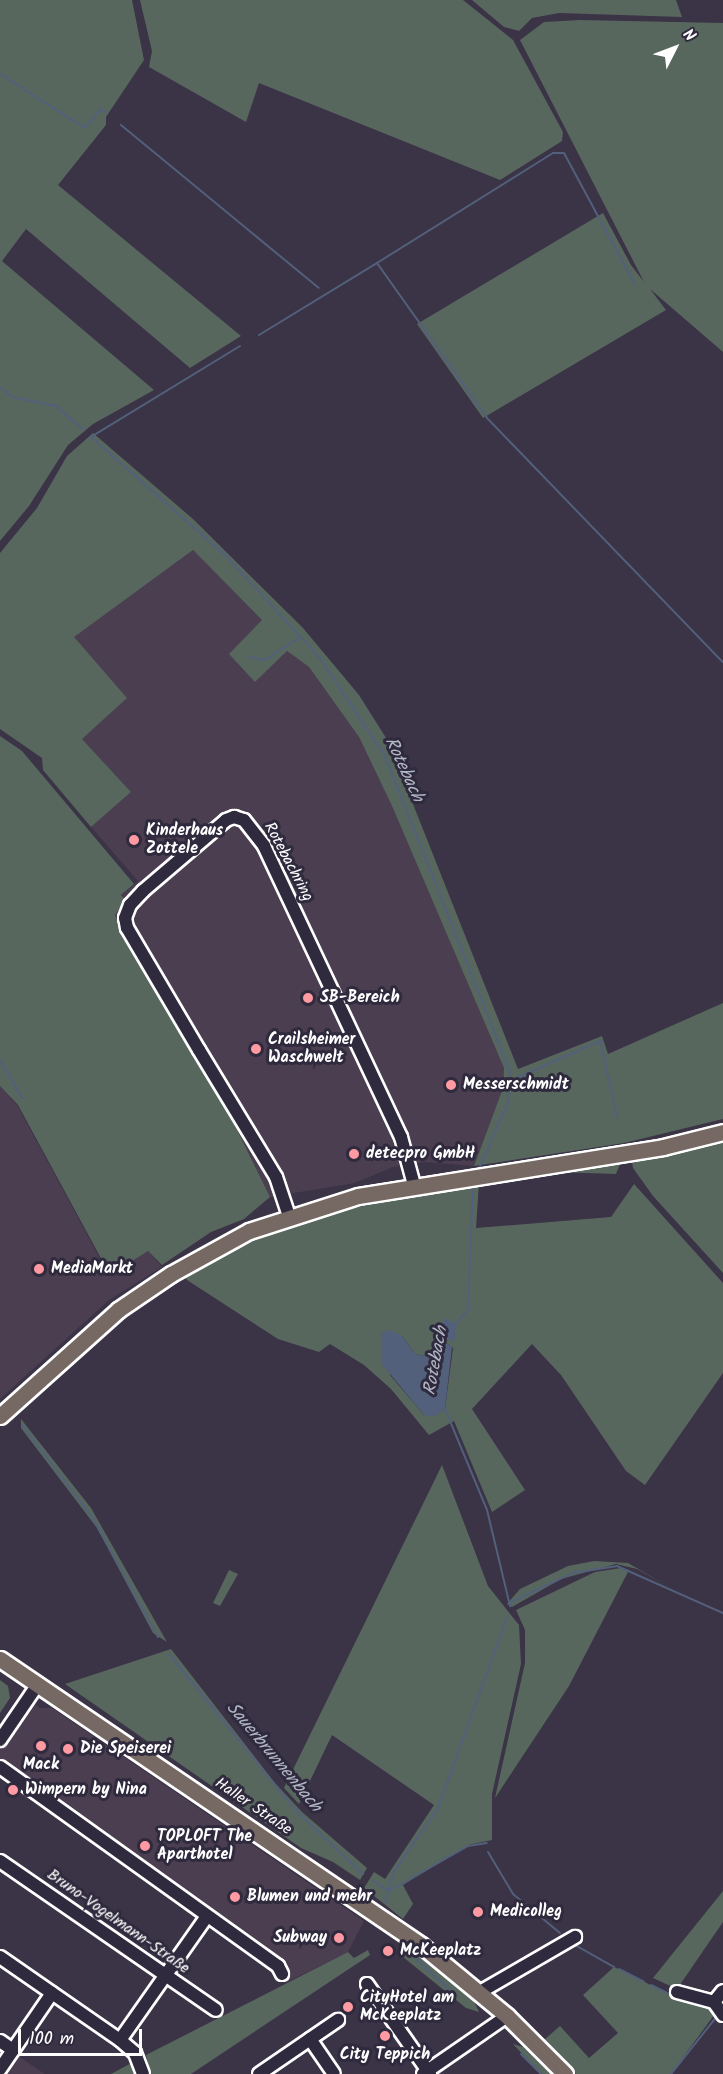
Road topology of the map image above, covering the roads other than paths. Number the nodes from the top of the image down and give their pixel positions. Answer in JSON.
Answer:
{"nodes":[{"id":1,"x":723,"y":1132,"type":"edge"},
{"id":2,"x":414,"y":1185,"type":"junction"},
{"id":3,"x":289,"y":1216,"type":"junction"},
{"id":4,"x":1,"y":1412,"type":"edge"},
{"id":5,"x":0,"y":1659,"type":"edge"},
{"id":6,"x":38,"y":1684,"type":"junction"},
{"id":7,"x":0,"y":1740,"type":"edge"},
{"id":8,"x":0,"y":1767,"type":"edge"},
{"id":9,"x":0,"y":1861,"type":"edge"},
{"id":10,"x":207,"y":1916,"type":"junction"},
{"id":11,"x":574,"y":1937,"type":"dead end"},
{"id":12,"x":0,"y":1957,"type":"edge"},
{"id":13,"x":282,"y":1974,"type":"dead end"},
{"id":14,"x":166,"y":1975,"type":"junction"},
{"id":15,"x":367,"y":1984,"type":"dead end"},
{"id":16,"x":723,"y":1990,"type":"edge"},
{"id":17,"x":480,"y":1992,"type":"junction"},
{"id":18,"x":677,"y":1992,"type":"dead end"},
{"id":19,"x":52,"y":1993,"type":"junction"},
{"id":20,"x":714,"y":2002,"type":"junction"},
{"id":21,"x":216,"y":2010,"type":"dead end"},
{"id":22,"x":723,"y":2015,"type":"edge"},
{"id":23,"x":507,"y":2016,"type":"junction"},
{"id":24,"x":338,"y":2020,"type":"dead end"},
{"id":25,"x":310,"y":2039,"type":"junction"},
{"id":26,"x":120,"y":2040,"type":"junction"},
{"id":27,"x":0,"y":2041,"type":"edge"},
{"id":28,"x":13,"y":2050,"type":"junction"},
{"id":29,"x":274,"y":2066,"type":"edge"},
{"id":30,"x":0,"y":2069,"type":"edge"},
{"id":31,"x":427,"y":2073,"type":"edge"},
{"id":32,"x":143,"y":2074,"type":"edge"},
{"id":33,"x":259,"y":2074,"type":"edge"},
{"id":34,"x":334,"y":2074,"type":"edge"},
{"id":35,"x":565,"y":2074,"type":"edge"}],
"edges":[{"from":1,"to":2,"type":"main road"},
{"from":2,"to":3,"type":"main road"},
{"from":2,"to":3,"type":"street","name":"Rotebachring"},
{"from":3,"to":4,"type":"main road"},
{"from":5,"to":6,"type":"main road","name":"Haller Straße"},
{"from":6,"to":7,"type":"street"},
{"from":6,"to":17,"type":"main road","name":"Haller Straße"},
{"from":8,"to":10,"type":"street"},
{"from":9,"to":14,"type":"street","name":"Bruno-Vogelmann-Straße"},
{"from":10,"to":13,"type":"street"},
{"from":10,"to":14,"type":"street"},
{"from":11,"to":17,"type":"street"},
{"from":12,"to":19,"type":"street"},
{"from":14,"to":21,"type":"street","name":"Bruno-Vogelmann-Straße"},
{"from":14,"to":26,"type":"street"},
{"from":15,"to":31,"type":"street"},
{"from":16,"to":20,"type":"street"},
{"from":17,"to":23,"type":"main road","name":"Haller Straße"},
{"from":18,"to":20,"type":"street"},
{"from":19,"to":26,"type":"street"},
{"from":19,"to":28,"type":"street"},
{"from":20,"to":22,"type":"street"},
{"from":23,"to":31,"type":"street"},
{"from":23,"to":35,"type":"main road","name":"Haller Straße"},
{"from":24,"to":25,"type":"street"},
{"from":25,"to":29,"type":"street"},
{"from":25,"to":34,"type":"street"},
{"from":26,"to":32,"type":"street"},
{"from":27,"to":28,"type":"street"},
{"from":28,"to":30,"type":"street"},
{"from":29,"to":33,"type":"street"}]}
